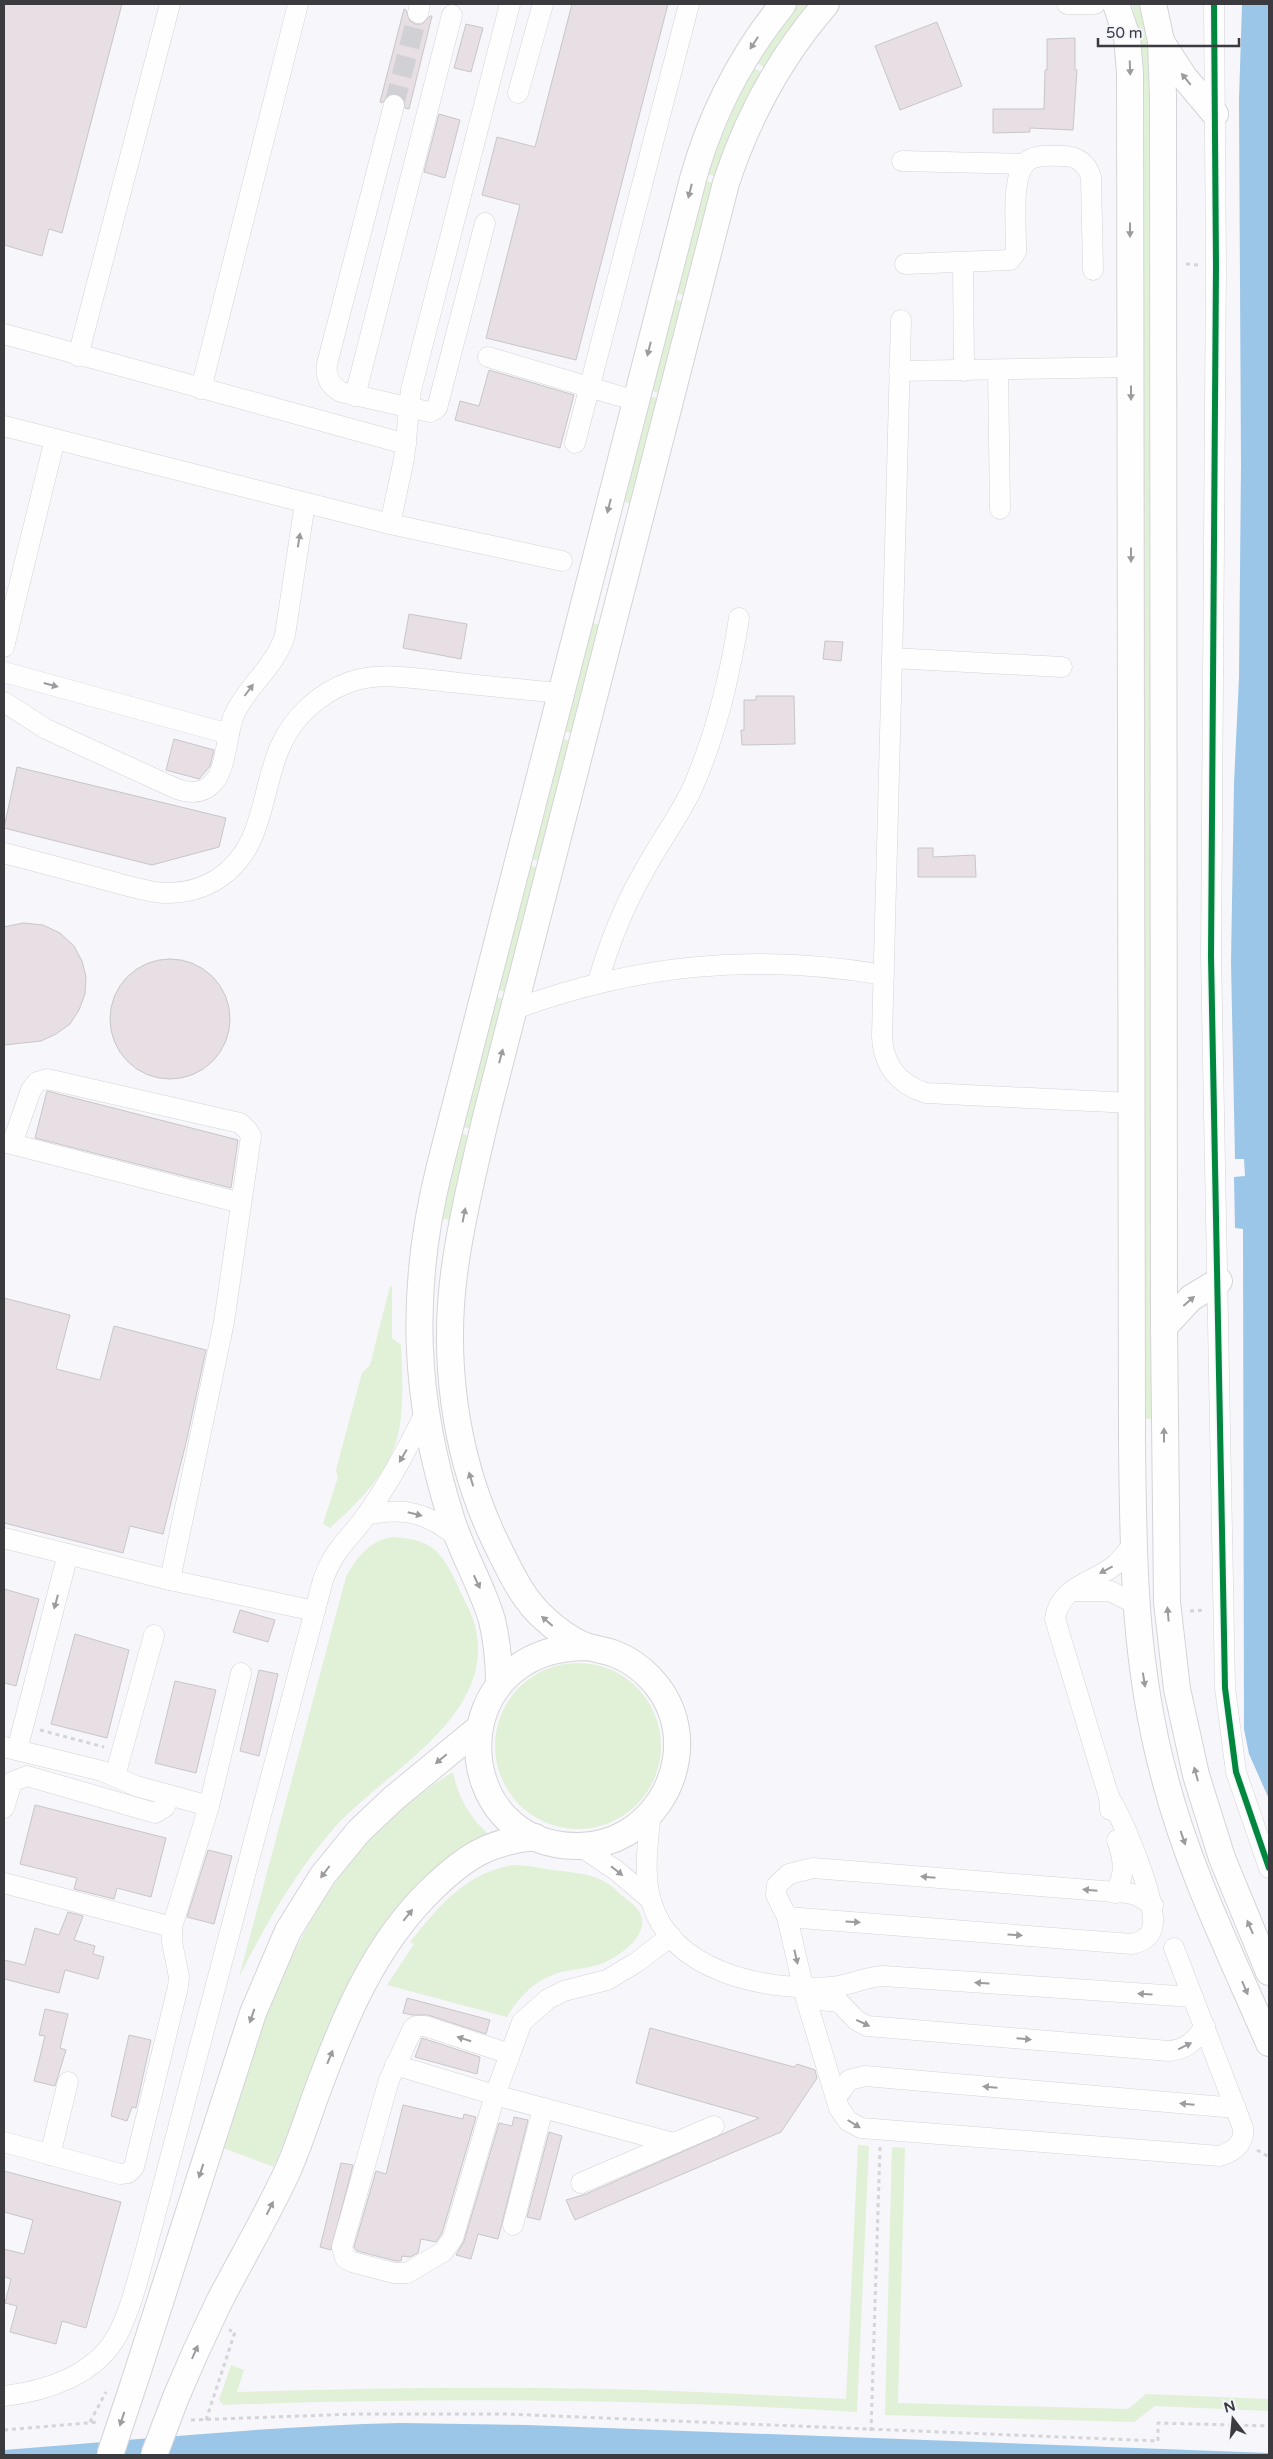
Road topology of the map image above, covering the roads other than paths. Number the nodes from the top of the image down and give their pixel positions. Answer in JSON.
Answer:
{"nodes":[{"id":1,"x":170,"y":4,"type":"edge"},
{"id":2,"x":298,"y":4,"type":"edge"},
{"id":3,"x":510,"y":4,"type":"edge"},
{"id":4,"x":543,"y":4,"type":"edge"},
{"id":5,"x":689,"y":4,"type":"edge"},
{"id":6,"x":783,"y":4,"type":"edge"},
{"id":7,"x":826,"y":4,"type":"edge"},
{"id":8,"x":1067,"y":4,"type":"edge"},
{"id":9,"x":1095,"y":4,"type":"edge"},
{"id":10,"x":1116,"y":4,"type":"edge"},
{"id":11,"x":1154,"y":4,"type":"edge"},
{"id":12,"x":1214,"y":4,"type":"edge"},
{"id":13,"x":452,"y":15,"type":"dead end"},
{"id":14,"x":1161,"y":41,"type":"junction"},
{"id":15,"x":518,"y":92,"type":"dead end"},
{"id":16,"x":394,"y":105,"type":"tunnel mouth"},
{"id":17,"x":1215,"y":114,"type":"junction"},
{"id":18,"x":902,"y":161,"type":"dead end"},
{"id":19,"x":1024,"y":164,"type":"junction"},
{"id":20,"x":485,"y":223,"type":"dead end"},
{"id":21,"x":963,"y":262,"type":"junction"},
{"id":22,"x":905,"y":264,"type":"dead end"},
{"id":23,"x":1093,"y":270,"type":"dead end"},
{"id":24,"x":901,"y":320,"type":"dead end"},
{"id":25,"x":4,"y":334,"type":"edge"},
{"id":26,"x":78,"y":356,"type":"junction"},
{"id":27,"x":488,"y":357,"type":"dead end"},
{"id":28,"x":1130,"y":367,"type":"junction"},
{"id":29,"x":998,"y":370,"type":"junction"},
{"id":30,"x":900,"y":371,"type":"junction"},
{"id":31,"x":964,"y":371,"type":"junction"},
{"id":32,"x":590,"y":387,"type":"junction"},
{"id":33,"x":201,"y":389,"type":"junction"},
{"id":34,"x":355,"y":396,"type":"junction"},
{"id":35,"x":636,"y":401,"type":"junction"},
{"id":36,"x":408,"y":408,"type":"junction"},
{"id":37,"x":4,"y":426,"type":"edge"},
{"id":38,"x":55,"y":439,"type":"junction"},
{"id":39,"x":575,"y":443,"type":"dead end"},
{"id":40,"x":406,"y":444,"type":"junction"},
{"id":41,"x":305,"y":503,"type":"junction"},
{"id":42,"x":1000,"y":509,"type":"dead end"},
{"id":43,"x":390,"y":524,"type":"junction"},
{"id":44,"x":562,"y":560,"type":"dead end"},
{"id":45,"x":740,"y":618,"type":"dead end"},
{"id":46,"x":5,"y":638,"type":"edge"},
{"id":47,"x":892,"y":658,"type":"junction"},
{"id":48,"x":1062,"y":667,"type":"dead end"},
{"id":49,"x":4,"y":672,"type":"edge"},
{"id":50,"x":561,"y":693,"type":"junction"},
{"id":51,"x":4,"y":702,"type":"edge"},
{"id":52,"x":229,"y":734,"type":"junction"},
{"id":53,"x":4,"y":853,"type":"edge"},
{"id":54,"x":884,"y":975,"type":"junction"},
{"id":55,"x":598,"y":982,"type":"junction"},
{"id":56,"x":514,"y":1009,"type":"junction"},
{"id":57,"x":1132,"y":1103,"type":"junction"},
{"id":58,"x":8,"y":1143,"type":"edge"},
{"id":59,"x":241,"y":1202,"type":"junction"},
{"id":60,"x":424,"y":1240,"type":"junction"},
{"id":61,"x":1219,"y":1281,"type":"junction"},
{"id":62,"x":1164,"y":1327,"type":"junction"},
{"id":63,"x":425,"y":1413,"type":"junction"},
{"id":64,"x":458,"y":1426,"type":"junction"},
{"id":65,"x":1132,"y":1441,"type":"junction"},
{"id":66,"x":366,"y":1515,"type":"junction"},
{"id":67,"x":457,"y":1537,"type":"junction"},
{"id":68,"x":4,"y":1538,"type":"edge"},
{"id":69,"x":1133,"y":1544,"type":"junction"},
{"id":70,"x":68,"y":1554,"type":"junction"},
{"id":71,"x":1165,"y":1559,"type":"junction"},
{"id":72,"x":170,"y":1580,"type":"junction"},
{"id":73,"x":1074,"y":1591,"type":"junction"},
{"id":74,"x":1136,"y":1604,"type":"junction"},
{"id":75,"x":315,"y":1610,"type":"junction"},
{"id":76,"x":154,"y":1635,"type":"dead end"},
{"id":77,"x":588,"y":1647,"type":"junction"},
{"id":78,"x":241,"y":1673,"type":"dead end"},
{"id":79,"x":499,"y":1684,"type":"junction"},
{"id":80,"x":479,"y":1728,"type":"junction"},
{"id":81,"x":10,"y":1749,"type":"edge"},
{"id":82,"x":115,"y":1776,"type":"junction"},
{"id":83,"x":169,"y":1795,"type":"junction"},
{"id":84,"x":1109,"y":1797,"type":"junction"},
{"id":85,"x":209,"y":1806,"type":"junction"},
{"id":86,"x":4,"y":1808,"type":"edge"},
{"id":87,"x":651,"y":1813,"type":"junction"},
{"id":88,"x":535,"y":1837,"type":"junction"},
{"id":89,"x":580,"y":1846,"type":"junction"},
{"id":90,"x":1269,"y":1868,"type":"edge"},
{"id":91,"x":4,"y":1883,"type":"edge"},
{"id":92,"x":1115,"y":1892,"type":"junction"},
{"id":93,"x":651,"y":1900,"type":"junction"},
{"id":94,"x":1153,"y":1906,"type":"junction"},
{"id":95,"x":787,"y":1917,"type":"junction"},
{"id":96,"x":172,"y":1927,"type":"junction"},
{"id":97,"x":671,"y":1936,"type":"junction"},
{"id":98,"x":1174,"y":1948,"type":"dead end"},
{"id":99,"x":1269,"y":1972,"type":"edge"},
{"id":100,"x":848,"y":1984,"type":"junction"},
{"id":101,"x":804,"y":1993,"type":"junction"},
{"id":102,"x":1193,"y":1997,"type":"junction"},
{"id":103,"x":844,"y":2005,"type":"junction"},
{"id":104,"x":1205,"y":2026,"type":"junction"},
{"id":105,"x":1269,"y":2043,"type":"edge"},
{"id":106,"x":510,"y":2054,"type":"junction"},
{"id":107,"x":395,"y":2065,"type":"junction"},
{"id":108,"x":68,"y":2082,"type":"dead end"},
{"id":109,"x":495,"y":2095,"type":"junction"},
{"id":110,"x":836,"y":2098,"type":"junction"},
{"id":111,"x":544,"y":2108,"type":"junction"},
{"id":112,"x":1236,"y":2108,"type":"junction"},
{"id":113,"x":714,"y":2126,"type":"dead end"},
{"id":114,"x":4,"y":2142,"type":"edge"},
{"id":115,"x":674,"y":2143,"type":"junction"},
{"id":116,"x":50,"y":2155,"type":"junction"},
{"id":117,"x":581,"y":2182,"type":"dead end"},
{"id":118,"x":513,"y":2225,"type":"dead end"},
{"id":119,"x":4,"y":2396,"type":"edge"},
{"id":120,"x":110,"y":2455,"type":"edge"},
{"id":121,"x":154,"y":2455,"type":"edge"}],
"edges":[{"from":1,"to":26,"type":"street"},
{"from":2,"to":33,"type":"street"},
{"from":3,"to":36,"type":"street"},
{"from":4,"to":15,"type":"street"},
{"from":5,"to":32,"type":"street"},
{"from":6,"to":35,"type":"main road","one_way":true},
{"from":7,"to":56,"type":"main road"},
{"from":8,"to":9,"type":"street"},
{"from":10,"to":28,"type":"main road","one_way":true},
{"from":11,"to":14,"type":"main road"},
{"from":12,"to":17,"type":"street"},
{"from":13,"to":34,"type":"street"},
{"from":17,"to":14,"type":"main road","one_way":true},
{"from":14,"to":62,"type":"main road"},
{"from":16,"to":34,"type":"street"},
{"from":17,"to":61,"type":"street"},
{"from":18,"to":19,"type":"street"},
{"from":19,"to":21,"type":"street"},
{"from":19,"to":23,"type":"street"},
{"from":20,"to":36,"type":"street"},
{"from":21,"to":22,"type":"street"},
{"from":21,"to":31,"type":"street"},
{"from":24,"to":30,"type":"street"},
{"from":25,"to":26,"type":"street"},
{"from":26,"to":33,"type":"street"},
{"from":27,"to":32,"type":"street"},
{"from":28,"to":29,"type":"street"},
{"from":28,"to":57,"type":"main road","one_way":true},
{"from":29,"to":31,"type":"street"},
{"from":29,"to":42,"type":"street"},
{"from":30,"to":31,"type":"street"},
{"from":30,"to":47,"type":"street"},
{"from":32,"to":35,"type":"street"},
{"from":32,"to":39,"type":"street"},
{"from":33,"to":40,"type":"street"},
{"from":34,"to":36,"type":"street"},
{"from":35,"to":50,"type":"main road","one_way":true},
{"from":36,"to":40,"type":"street"},
{"from":37,"to":38,"type":"street"},
{"from":38,"to":41,"type":"street"},
{"from":38,"to":46,"type":"street"},
{"from":40,"to":43,"type":"street"},
{"from":41,"to":43,"type":"street"},
{"from":52,"to":41,"type":"street","one_way":true},
{"from":43,"to":44,"type":"street"},
{"from":45,"to":55,"type":"street"},
{"from":47,"to":48,"type":"street"},
{"from":47,"to":54,"type":"street"},
{"from":49,"to":52,"type":"street","one_way":true},
{"from":50,"to":53,"type":"street"},
{"from":50,"to":60,"type":"main road"},
{"from":51,"to":52,"type":"street"},
{"from":54,"to":55,"type":"street"},
{"from":54,"to":57,"type":"street"},
{"from":55,"to":56,"type":"street"},
{"from":64,"to":56,"type":"main road","one_way":true},
{"from":57,"to":65,"type":"main road"},
{"from":58,"to":59,"type":"street"},
{"from":58,"to":59,"type":"street"},
{"from":59,"to":72,"type":"street"},
{"from":60,"to":63,"type":"main road"},
{"from":60,"to":64,"type":"main road"},
{"from":62,"to":61,"type":"main road","one_way":true},
{"from":61,"to":90,"type":"street"},
{"from":71,"to":62,"type":"main road","one_way":true},
{"from":63,"to":66,"type":"street","one_way":true},
{"from":63,"to":67,"type":"main road"},
{"from":77,"to":64,"type":"main road","one_way":true},
{"from":65,"to":69,"type":"main road"},
{"from":65,"to":71,"type":"main road"},
{"from":66,"to":67,"type":"street","one_way":true},
{"from":66,"to":75,"type":"street"},
{"from":67,"to":79,"type":"main road","one_way":true},
{"from":68,"to":70,"type":"street"},
{"from":69,"to":73,"type":"street","one_way":true},
{"from":69,"to":74,"type":"main road"},
{"from":70,"to":72,"type":"street"},
{"from":70,"to":81,"type":"street","one_way":true},
{"from":99,"to":71,"type":"main road","one_way":true},
{"from":72,"to":75,"type":"street"},
{"from":73,"to":74,"type":"street"},
{"from":73,"to":84,"type":"street"},
{"from":74,"to":105,"type":"main road","one_way":true},
{"from":75,"to":119,"type":"street"},
{"from":76,"to":82,"type":"street"},
{"from":77,"to":79,"type":"main road"},
{"from":77,"to":87,"type":"main road"},
{"from":78,"to":85,"type":"street"},
{"from":79,"to":80,"type":"main road"},
{"from":80,"to":88,"type":"main road"},
{"from":80,"to":120,"type":"main road","one_way":true,"bridge":true},
{"from":81,"to":82,"type":"street"},
{"from":82,"to":83,"type":"street"},
{"from":83,"to":85,"type":"street"},
{"from":83,"to":86,"type":"street"},
{"from":84,"to":92,"type":"street"},
{"from":84,"to":94,"type":"street"},
{"from":85,"to":96,"type":"street"},
{"from":87,"to":89,"type":"main road"},
{"from":87,"to":93,"type":"street"},
{"from":88,"to":89,"type":"main road"},
{"from":121,"to":88,"type":"main road","one_way":true,"bridge":true},
{"from":89,"to":93,"type":"street","one_way":true},
{"from":91,"to":96,"type":"street"},
{"from":92,"to":94,"type":"street"},
{"from":92,"to":95,"type":"street","one_way":true},
{"from":93,"to":97,"type":"street"},
{"from":95,"to":94,"type":"street","one_way":true},
{"from":95,"to":101,"type":"street","one_way":true},
{"from":96,"to":116,"type":"street"},
{"from":97,"to":101,"type":"street"},
{"from":97,"to":106,"type":"street"},
{"from":98,"to":102,"type":"street"},
{"from":100,"to":101,"type":"street"},
{"from":102,"to":100,"type":"street","one_way":true},
{"from":100,"to":103,"type":"street"},
{"from":101,"to":103,"type":"street"},
{"from":101,"to":110,"type":"street"},
{"from":102,"to":104,"type":"street"},
{"from":103,"to":104,"type":"street","one_way":true},
{"from":104,"to":112,"type":"street"},
{"from":106,"to":107,"type":"street","one_way":true},
{"from":106,"to":109,"type":"street"},
{"from":107,"to":109,"type":"street"},
{"from":107,"to":109,"type":"street"},
{"from":108,"to":116,"type":"street"},
{"from":109,"to":111,"type":"street"},
{"from":112,"to":110,"type":"street","one_way":true},
{"from":110,"to":112,"type":"street","one_way":true},
{"from":111,"to":115,"type":"street"},
{"from":111,"to":118,"type":"street"},
{"from":113,"to":115,"type":"street"},
{"from":114,"to":116,"type":"street"},
{"from":115,"to":117,"type":"street"}]}
